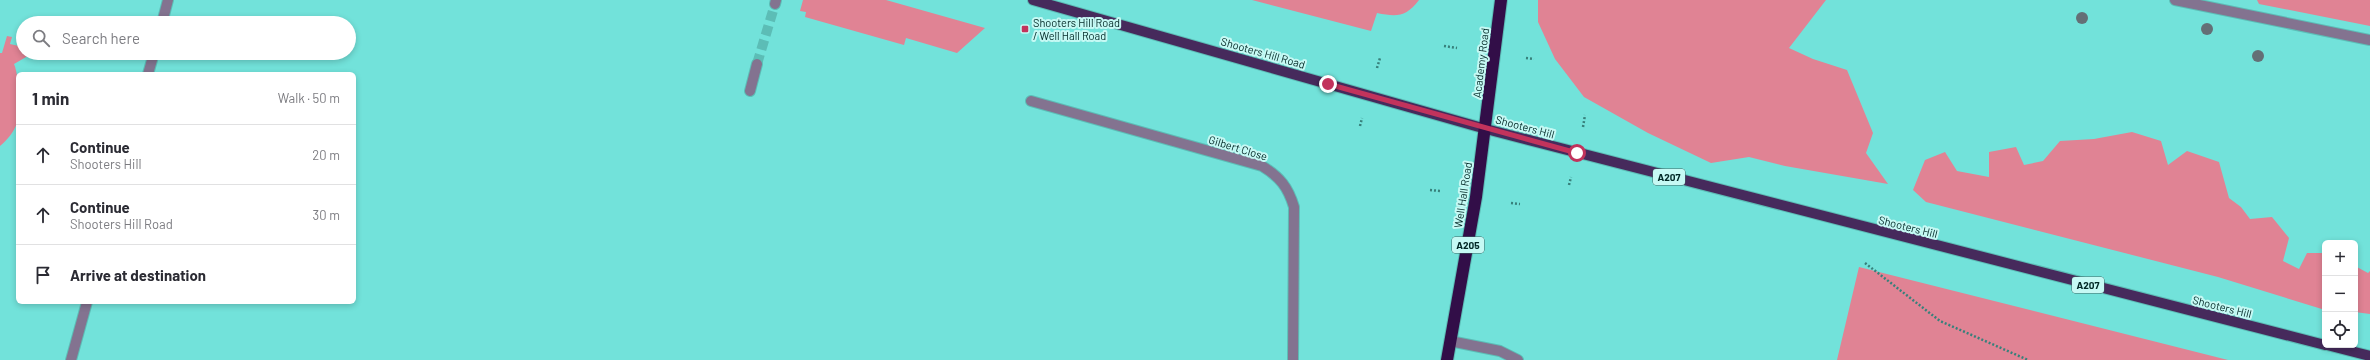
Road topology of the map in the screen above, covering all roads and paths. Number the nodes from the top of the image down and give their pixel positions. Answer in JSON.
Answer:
{"nodes":[{"id":1,"x":168,"y":0,"type":"edge"},
{"id":2,"x":1033,"y":0,"type":"edge"},
{"id":3,"x":1501,"y":0,"type":"edge"},
{"id":4,"x":2175,"y":0,"type":"edge"},
{"id":5,"x":164,"y":16,"type":"edge"},
{"id":6,"x":2370,"y":40,"type":"edge"},
{"id":7,"x":1444,"y":46,"type":"dead end"},
{"id":8,"x":1457,"y":48,"type":"dead end"},
{"id":9,"x":1380,"y":58,"type":"dead end"},
{"id":10,"x":1526,"y":58,"type":"dead end"},
{"id":11,"x":1534,"y":59,"type":"dead end"},
{"id":12,"x":152,"y":60,"type":"edge"},
{"id":13,"x":757,"y":64,"type":"tunnel mouth"},
{"id":14,"x":1377,"y":68,"type":"dead end"},
{"id":15,"x":149,"y":72,"type":"edge"},
{"id":16,"x":750,"y":90,"type":"dead end"},
{"id":17,"x":1031,"y":101,"type":"dead end"},
{"id":18,"x":1586,"y":115,"type":"dead end"},
{"id":19,"x":1362,"y":117,"type":"dead end"},
{"id":20,"x":1360,"y":126,"type":"dead end"},
{"id":21,"x":1583,"y":127,"type":"dead end"},
{"id":22,"x":1486,"y":129,"type":"junction"},
{"id":23,"x":1571,"y":177,"type":"dead end"},
{"id":24,"x":1569,"y":185,"type":"dead end"},
{"id":25,"x":1430,"y":190,"type":"dead end"},
{"id":26,"x":1440,"y":192,"type":"dead end"},
{"id":27,"x":1511,"y":203,"type":"dead end"},
{"id":28,"x":1520,"y":204,"type":"dead end"},
{"id":29,"x":1865,"y":263,"type":"dead end"},
{"id":30,"x":86,"y":304,"type":"edge"},
{"id":31,"x":1450,"y":341,"type":"junction"},
{"id":32,"x":2322,"y":344,"type":"edge"},
{"id":33,"x":2338,"y":348,"type":"edge"},
{"id":34,"x":2370,"y":356,"type":"edge"},
{"id":35,"x":71,"y":360,"type":"edge"},
{"id":36,"x":1293,"y":360,"type":"edge"},
{"id":37,"x":1447,"y":360,"type":"edge"},
{"id":38,"x":1518,"y":360,"type":"edge"},
{"id":39,"x":2028,"y":360,"type":"edge"}],
"edges":[{"from":1,"to":5,"type":"street"},
{"from":2,"to":22,"type":"main road","name":"Shooters Hill Road","number":"A207"},
{"from":3,"to":22,"type":"highway","name":"Academy Road","number":"A205"},
{"from":4,"to":6,"type":"street"},
{"from":7,"to":8,"type":"path"},
{"from":9,"to":14,"type":"path"},
{"from":10,"to":11,"type":"path"},
{"from":12,"to":15,"type":"street"},
{"from":13,"to":16,"type":"street"},
{"from":17,"to":36,"type":"street","name":"Gilbert Close"},
{"from":18,"to":21,"type":"path"},
{"from":19,"to":20,"type":"path"},
{"from":22,"to":31,"type":"highway","name":"Well Hall Road","number":"A205"},
{"from":22,"to":32,"type":"main road","name":"Shooters Hill","number":"A207"},
{"from":23,"to":24,"type":"path"},
{"from":25,"to":26,"type":"path"},
{"from":27,"to":28,"type":"path"},
{"from":29,"to":39,"type":"path"},
{"from":30,"to":35,"type":"street"},
{"from":31,"to":37,"type":"highway","name":"Well Hall Road","number":"A205"},
{"from":31,"to":38,"type":"street"},
{"from":33,"to":34,"type":"main road","name":"Shooters Hill","number":"A207"}]}
